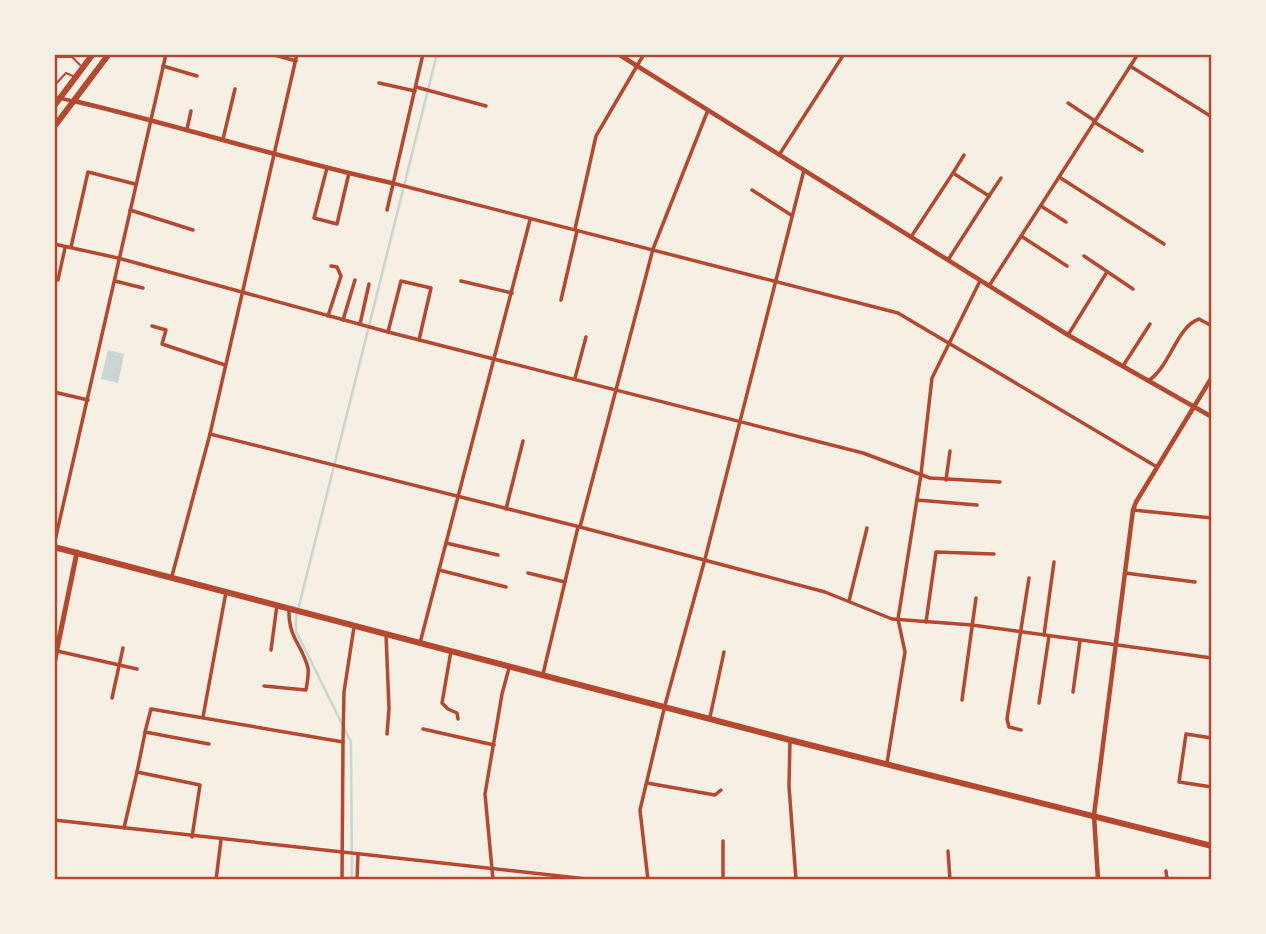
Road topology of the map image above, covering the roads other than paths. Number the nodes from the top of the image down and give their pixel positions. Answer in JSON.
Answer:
{"nodes":[{"id":1,"x":93,"y":54,"type":"edge"},
{"id":2,"x":109,"y":54,"type":"edge"},
{"id":3,"x":166,"y":54,"type":"edge"},
{"id":4,"x":271,"y":54,"type":"edge"},
{"id":5,"x":297,"y":54,"type":"edge"},
{"id":6,"x":424,"y":54,"type":"edge"},
{"id":7,"x":618,"y":54,"type":"edge"},
{"id":8,"x":644,"y":54,"type":"edge"},
{"id":9,"x":844,"y":54,"type":"edge"},
{"id":10,"x":1138,"y":54,"type":"edge"},
{"id":11,"x":54,"y":57,"type":"edge"},
{"id":12,"x":296,"y":61,"type":"junction"},
{"id":13,"x":163,"y":66,"type":"junction"},
{"id":14,"x":637,"y":66,"type":"junction"},
{"id":15,"x":1130,"y":66,"type":"junction"},
{"id":16,"x":83,"y":68,"type":"junction"},
{"id":17,"x":197,"y":75,"type":"dead end"},
{"id":18,"x":76,"y":77,"type":"junction"},
{"id":19,"x":379,"y":83,"type":"dead end"},
{"id":20,"x":54,"y":86,"type":"edge"},
{"id":21,"x":235,"y":89,"type":"dead end"},
{"id":22,"x":415,"y":89,"type":"junction"},
{"id":23,"x":57,"y":97,"type":"edge"},
{"id":24,"x":74,"y":101,"type":"junction"},
{"id":25,"x":1068,"y":103,"type":"dead end"},
{"id":26,"x":54,"y":106,"type":"edge"},
{"id":27,"x":486,"y":106,"type":"dead end"},
{"id":28,"x":708,"y":110,"type":"junction"},
{"id":29,"x":191,"y":111,"type":"dead end"},
{"id":30,"x":1212,"y":117,"type":"edge"},
{"id":31,"x":150,"y":119,"type":"junction"},
{"id":32,"x":1095,"y":121,"type":"junction"},
{"id":33,"x":54,"y":128,"type":"edge"},
{"id":34,"x":186,"y":131,"type":"junction"},
{"id":35,"x":222,"y":141,"type":"junction"},
{"id":36,"x":1142,"y":151,"type":"dead end"},
{"id":37,"x":274,"y":154,"type":"junction"},
{"id":38,"x":779,"y":155,"type":"junction"},
{"id":39,"x":964,"y":155,"type":"dead end"},
{"id":40,"x":327,"y":168,"type":"junction"},
{"id":41,"x":804,"y":170,"type":"junction"},
{"id":42,"x":349,"y":173,"type":"junction"},
{"id":43,"x":953,"y":173,"type":"junction"},
{"id":44,"x":1059,"y":177,"type":"junction"},
{"id":45,"x":1001,"y":178,"type":"dead end"},
{"id":46,"x":392,"y":183,"type":"junction"},
{"id":47,"x":135,"y":184,"type":"junction"},
{"id":48,"x":752,"y":190,"type":"dead end"},
{"id":49,"x":989,"y":196,"type":"junction"},
{"id":50,"x":1041,"y":206,"type":"junction"},
{"id":51,"x":130,"y":210,"type":"junction"},
{"id":52,"x":387,"y":210,"type":"dead end"},
{"id":53,"x":791,"y":215,"type":"junction"},
{"id":54,"x":530,"y":220,"type":"junction"},
{"id":55,"x":1066,"y":222,"type":"dead end"},
{"id":56,"x":193,"y":230,"type":"dead end"},
{"id":57,"x":576,"y":230,"type":"junction"},
{"id":58,"x":1021,"y":236,"type":"junction"},
{"id":59,"x":911,"y":237,"type":"junction"},
{"id":60,"x":54,"y":244,"type":"edge"},
{"id":61,"x":1164,"y":244,"type":"dead end"},
{"id":62,"x":68,"y":247,"type":"junction"},
{"id":63,"x":653,"y":249,"type":"junction"},
{"id":64,"x":1084,"y":256,"type":"dead end"},
{"id":65,"x":118,"y":258,"type":"junction"},
{"id":66,"x":947,"y":260,"type":"junction"},
{"id":67,"x":331,"y":266,"type":"dead end"},
{"id":68,"x":1067,"y":266,"type":"dead end"},
{"id":69,"x":1107,"y":272,"type":"junction"},
{"id":70,"x":54,"y":279,"type":"edge"},
{"id":71,"x":355,"y":280,"type":"dead end"},
{"id":72,"x":115,"y":281,"type":"junction"},
{"id":73,"x":461,"y":281,"type":"dead end"},
{"id":74,"x":981,"y":281,"type":"junction"},
{"id":75,"x":775,"y":282,"type":"junction"},
{"id":76,"x":369,"y":284,"type":"dead end"},
{"id":77,"x":989,"y":286,"type":"junction"},
{"id":78,"x":143,"y":288,"type":"dead end"},
{"id":79,"x":1133,"y":289,"type":"dead end"},
{"id":80,"x":242,"y":293,"type":"junction"},
{"id":81,"x":512,"y":293,"type":"junction"},
{"id":82,"x":561,"y":300,"type":"dead end"},
{"id":83,"x":328,"y":316,"type":"junction"},
{"id":84,"x":344,"y":320,"type":"junction"},
{"id":85,"x":360,"y":324,"type":"junction"},
{"id":86,"x":1150,"y":324,"type":"dead end"},
{"id":87,"x":152,"y":326,"type":"dead end"},
{"id":88,"x":1212,"y":326,"type":"edge"},
{"id":89,"x":387,"y":332,"type":"junction"},
{"id":90,"x":1068,"y":335,"type":"junction"},
{"id":91,"x":586,"y":337,"type":"dead end"},
{"id":92,"x":419,"y":340,"type":"junction"},
{"id":93,"x":948,"y":344,"type":"junction"},
{"id":94,"x":494,"y":359,"type":"junction"},
{"id":95,"x":225,"y":365,"type":"junction"},
{"id":96,"x":1123,"y":366,"type":"junction"},
{"id":97,"x":1212,"y":377,"type":"edge"},
{"id":98,"x":575,"y":378,"type":"junction"},
{"id":99,"x":1148,"y":381,"type":"junction"},
{"id":100,"x":618,"y":389,"type":"junction"},
{"id":101,"x":54,"y":392,"type":"edge"},
{"id":102,"x":88,"y":400,"type":"junction"},
{"id":103,"x":1194,"y":407,"type":"junction"},
{"id":104,"x":1212,"y":417,"type":"edge"},
{"id":105,"x":740,"y":421,"type":"junction"},
{"id":106,"x":210,"y":435,"type":"junction"},
{"id":107,"x":523,"y":441,"type":"dead end"},
{"id":108,"x":950,"y":451,"type":"dead end"},
{"id":109,"x":1157,"y":467,"type":"junction"},
{"id":110,"x":921,"y":474,"type":"junction"},
{"id":111,"x":946,"y":480,"type":"junction"},
{"id":112,"x":1000,"y":482,"type":"dead end"},
{"id":113,"x":458,"y":498,"type":"junction"},
{"id":114,"x":917,"y":500,"type":"junction"},
{"id":115,"x":977,"y":505,"type":"dead end"},
{"id":116,"x":506,"y":509,"type":"junction"},
{"id":117,"x":1133,"y":510,"type":"junction"},
{"id":118,"x":1212,"y":518,"type":"edge"},
{"id":119,"x":579,"y":527,"type":"junction"},
{"id":120,"x":867,"y":528,"type":"dead end"},
{"id":121,"x":446,"y":543,"type":"junction"},
{"id":122,"x":54,"y":546,"type":"edge"},
{"id":123,"x":77,"y":552,"type":"junction"},
{"id":124,"x":994,"y":554,"type":"dead end"},
{"id":125,"x":498,"y":555,"type":"dead end"},
{"id":126,"x":705,"y":559,"type":"junction"},
{"id":127,"x":1054,"y":562,"type":"dead end"},
{"id":128,"x":439,"y":570,"type":"junction"},
{"id":129,"x":528,"y":573,"type":"dead end"},
{"id":130,"x":1125,"y":573,"type":"junction"},
{"id":131,"x":172,"y":577,"type":"junction"},
{"id":132,"x":1029,"y":578,"type":"dead end"},
{"id":133,"x":565,"y":582,"type":"junction"},
{"id":134,"x":1195,"y":582,"type":"dead end"},
{"id":135,"x":506,"y":587,"type":"dead end"},
{"id":136,"x":226,"y":592,"type":"junction"},
{"id":137,"x":976,"y":598,"type":"dead end"},
{"id":138,"x":849,"y":601,"type":"junction"},
{"id":139,"x":277,"y":606,"type":"junction"},
{"id":140,"x":292,"y":609,"type":"junction"},
{"id":141,"x":898,"y":619,"type":"junction"},
{"id":142,"x":926,"y":622,"type":"junction"},
{"id":143,"x":972,"y":625,"type":"junction"},
{"id":144,"x":354,"y":626,"type":"junction"},
{"id":145,"x":1020,"y":632,"type":"junction"},
{"id":146,"x":386,"y":634,"type":"junction"},
{"id":147,"x":1047,"y":635,"type":"junction"},
{"id":148,"x":1080,"y":641,"type":"junction"},
{"id":149,"x":420,"y":643,"type":"junction"},
{"id":150,"x":1116,"y":646,"type":"junction"},
{"id":151,"x":123,"y":648,"type":"dead end"},
{"id":152,"x":271,"y":650,"type":"dead end"},
{"id":153,"x":57,"y":651,"type":"junction"},
{"id":154,"x":451,"y":651,"type":"junction"},
{"id":155,"x":724,"y":652,"type":"dead end"},
{"id":156,"x":1212,"y":657,"type":"edge"},
{"id":157,"x":54,"y":664,"type":"edge"},
{"id":158,"x":119,"y":666,"type":"junction"},
{"id":159,"x":510,"y":666,"type":"junction"},
{"id":160,"x":137,"y":669,"type":"dead end"},
{"id":161,"x":543,"y":674,"type":"junction"},
{"id":162,"x":264,"y":686,"type":"dead end"},
{"id":163,"x":1073,"y":692,"type":"dead end"},
{"id":164,"x":112,"y":698,"type":"dead end"},
{"id":165,"x":962,"y":699,"type":"dead end"},
{"id":166,"x":1039,"y":703,"type":"dead end"},
{"id":167,"x":665,"y":705,"type":"junction"},
{"id":168,"x":203,"y":717,"type":"junction"},
{"id":169,"x":710,"y":717,"type":"junction"},
{"id":170,"x":458,"y":719,"type":"dead end"},
{"id":171,"x":422,"y":729,"type":"dead end"},
{"id":172,"x":1021,"y":730,"type":"dead end"},
{"id":173,"x":145,"y":733,"type":"junction"},
{"id":174,"x":387,"y":734,"type":"dead end"},
{"id":175,"x":1212,"y":738,"type":"edge"},
{"id":176,"x":790,"y":740,"type":"junction"},
{"id":177,"x":342,"y":742,"type":"junction"},
{"id":178,"x":209,"y":744,"type":"dead end"},
{"id":179,"x":494,"y":745,"type":"junction"},
{"id":180,"x":887,"y":763,"type":"junction"},
{"id":181,"x":137,"y":772,"type":"junction"},
{"id":182,"x":647,"y":783,"type":"junction"},
{"id":183,"x":1212,"y":788,"type":"edge"},
{"id":184,"x":721,"y":790,"type":"dead end"},
{"id":185,"x":1094,"y":814,"type":"junction"},
{"id":186,"x":54,"y":820,"type":"edge"},
{"id":187,"x":124,"y":828,"type":"junction"},
{"id":188,"x":192,"y":837,"type":"junction"},
{"id":189,"x":221,"y":840,"type":"junction"},
{"id":190,"x":723,"y":841,"type":"dead end"},
{"id":191,"x":1212,"y":846,"type":"edge"},
{"id":192,"x":948,"y":851,"type":"dead end"},
{"id":193,"x":342,"y":853,"type":"junction"},
{"id":194,"x":358,"y":854,"type":"junction"},
{"id":195,"x":492,"y":868,"type":"junction"},
{"id":196,"x":1166,"y":872,"type":"dead end"},
{"id":197,"x":216,"y":880,"type":"edge"},
{"id":198,"x":342,"y":880,"type":"edge"},
{"id":199,"x":357,"y":880,"type":"edge"},
{"id":200,"x":493,"y":880,"type":"edge"},
{"id":201,"x":596,"y":880,"type":"edge"},
{"id":202,"x":648,"y":880,"type":"edge"},
{"id":203,"x":723,"y":880,"type":"edge"},
{"id":204,"x":796,"y":880,"type":"edge"},
{"id":205,"x":950,"y":880,"type":"edge"},
{"id":206,"x":1098,"y":880,"type":"edge"},
{"id":207,"x":1167,"y":880,"type":"edge"}],
"edges":[{"from":1,"to":16,"type":"highway"},
{"from":2,"to":24,"type":"highway"},
{"from":3,"to":13,"type":"street"},
{"from":4,"to":12,"type":"street"},
{"from":5,"to":12,"type":"street"},
{"from":6,"to":22,"type":"street"},
{"from":7,"to":14,"type":"street"},
{"from":8,"to":14,"type":"street"},
{"from":9,"to":38,"type":"street"},
{"from":10,"to":15,"type":"street"},
{"from":11,"to":16,"type":"lane"},
{"from":12,"to":37,"type":"street"},
{"from":13,"to":17,"type":"street"},
{"from":13,"to":31,"type":"street"},
{"from":14,"to":28,"type":"street"},
{"from":14,"to":57,"type":"street"},
{"from":15,"to":30,"type":"street"},
{"from":15,"to":32,"type":"street"},
{"from":16,"to":18,"type":"highway"},
{"from":18,"to":20,"type":"lane"},
{"from":18,"to":23,"type":"highway"},
{"from":19,"to":22,"type":"street"},
{"from":21,"to":35,"type":"street"},
{"from":22,"to":27,"type":"street"},
{"from":22,"to":46,"type":"street"},
{"from":23,"to":24,"type":"street"},
{"from":23,"to":26,"type":"highway"},
{"from":24,"to":31,"type":"street"},
{"from":24,"to":33,"type":"highway"},
{"from":25,"to":32,"type":"street"},
{"from":28,"to":38,"type":"street"},
{"from":28,"to":63,"type":"street"},
{"from":29,"to":34,"type":"street"},
{"from":31,"to":34,"type":"street"},
{"from":31,"to":47,"type":"street"},
{"from":32,"to":36,"type":"street"},
{"from":32,"to":44,"type":"street"},
{"from":34,"to":35,"type":"street"},
{"from":35,"to":37,"type":"street"},
{"from":37,"to":40,"type":"street"},
{"from":37,"to":80,"type":"street"},
{"from":38,"to":41,"type":"street"},
{"from":39,"to":43,"type":"street"},
{"from":40,"to":42,"type":"street"},
{"from":40,"to":42,"type":"street"},
{"from":41,"to":53,"type":"street"},
{"from":41,"to":59,"type":"street"},
{"from":42,"to":46,"type":"street"},
{"from":43,"to":49,"type":"street"},
{"from":43,"to":59,"type":"street"},
{"from":44,"to":50,"type":"street"},
{"from":44,"to":61,"type":"street"},
{"from":45,"to":49,"type":"street"},
{"from":46,"to":52,"type":"street"},
{"from":46,"to":54,"type":"street"},
{"from":47,"to":51,"type":"street"},
{"from":47,"to":62,"type":"street"},
{"from":48,"to":53,"type":"street"},
{"from":49,"to":66,"type":"street"},
{"from":50,"to":55,"type":"street"},
{"from":50,"to":58,"type":"street"},
{"from":51,"to":56,"type":"street"},
{"from":51,"to":65,"type":"street"},
{"from":53,"to":75,"type":"street"},
{"from":54,"to":57,"type":"street"},
{"from":54,"to":81,"type":"street"},
{"from":57,"to":63,"type":"street"},
{"from":57,"to":82,"type":"street"},
{"from":58,"to":68,"type":"street"},
{"from":58,"to":77,"type":"street"},
{"from":59,"to":66,"type":"street"},
{"from":60,"to":62,"type":"street"},
{"from":62,"to":65,"type":"street"},
{"from":62,"to":70,"type":"street"},
{"from":63,"to":75,"type":"street"},
{"from":63,"to":100,"type":"street"},
{"from":64,"to":69,"type":"street"},
{"from":65,"to":72,"type":"street"},
{"from":65,"to":80,"type":"street"},
{"from":66,"to":74,"type":"street"},
{"from":67,"to":83,"type":"street"},
{"from":69,"to":79,"type":"street"},
{"from":69,"to":90,"type":"street"},
{"from":71,"to":84,"type":"street"},
{"from":72,"to":78,"type":"street"},
{"from":72,"to":102,"type":"street"},
{"from":73,"to":81,"type":"street"},
{"from":74,"to":77,"type":"street"},
{"from":74,"to":93,"type":"street"},
{"from":75,"to":93,"type":"street"},
{"from":75,"to":105,"type":"street"},
{"from":76,"to":85,"type":"street"},
{"from":77,"to":90,"type":"street"},
{"from":80,"to":83,"type":"street"},
{"from":80,"to":95,"type":"street"},
{"from":81,"to":94,"type":"street"},
{"from":83,"to":84,"type":"street"},
{"from":84,"to":85,"type":"street"},
{"from":85,"to":89,"type":"street"},
{"from":86,"to":96,"type":"street"},
{"from":87,"to":95,"type":"street"},
{"from":88,"to":99,"type":"street"},
{"from":89,"to":92,"type":"street"},
{"from":89,"to":92,"type":"street"},
{"from":90,"to":96,"type":"street"},
{"from":91,"to":98,"type":"street"},
{"from":92,"to":94,"type":"street"},
{"from":93,"to":109,"type":"street"},
{"from":93,"to":110,"type":"street"},
{"from":94,"to":98,"type":"street"},
{"from":94,"to":113,"type":"street"},
{"from":95,"to":106,"type":"street"},
{"from":96,"to":99,"type":"street"},
{"from":97,"to":103,"type":"street"},
{"from":98,"to":100,"type":"street"},
{"from":99,"to":103,"type":"street"},
{"from":100,"to":105,"type":"street"},
{"from":100,"to":119,"type":"street"},
{"from":101,"to":102,"type":"street"},
{"from":102,"to":122,"type":"street"},
{"from":103,"to":104,"type":"street"},
{"from":103,"to":109,"type":"street"},
{"from":105,"to":110,"type":"street"},
{"from":105,"to":126,"type":"street"},
{"from":106,"to":113,"type":"street"},
{"from":106,"to":131,"type":"street"},
{"from":107,"to":116,"type":"street"},
{"from":108,"to":111,"type":"street"},
{"from":109,"to":117,"type":"street"},
{"from":110,"to":111,"type":"street"},
{"from":110,"to":114,"type":"street"},
{"from":111,"to":112,"type":"street"},
{"from":113,"to":116,"type":"street"},
{"from":113,"to":121,"type":"street"},
{"from":114,"to":115,"type":"street"},
{"from":114,"to":141,"type":"street"},
{"from":116,"to":119,"type":"street"},
{"from":117,"to":118,"type":"street"},
{"from":117,"to":130,"type":"street"},
{"from":119,"to":126,"type":"street"},
{"from":119,"to":133,"type":"street"},
{"from":120,"to":138,"type":"street"},
{"from":121,"to":125,"type":"street"},
{"from":121,"to":128,"type":"street"},
{"from":122,"to":123,"type":"highway"},
{"from":123,"to":131,"type":"highway"},
{"from":123,"to":153,"type":"main road"},
{"from":124,"to":142,"type":"street"},
{"from":126,"to":138,"type":"street"},
{"from":126,"to":167,"type":"street"},
{"from":127,"to":147,"type":"street"},
{"from":128,"to":135,"type":"street"},
{"from":128,"to":149,"type":"street"},
{"from":129,"to":133,"type":"street"},
{"from":130,"to":134,"type":"street"},
{"from":130,"to":150,"type":"street"},
{"from":131,"to":136,"type":"highway"},
{"from":132,"to":145,"type":"street"},
{"from":133,"to":161,"type":"street"},
{"from":136,"to":139,"type":"highway"},
{"from":136,"to":168,"type":"street"},
{"from":137,"to":143,"type":"street"},
{"from":138,"to":141,"type":"street"},
{"from":139,"to":140,"type":"highway"},
{"from":139,"to":152,"type":"street"},
{"from":140,"to":144,"type":"highway"},
{"from":140,"to":162,"type":"street"},
{"from":141,"to":142,"type":"street"},
{"from":141,"to":180,"type":"street"},
{"from":142,"to":143,"type":"street"},
{"from":143,"to":145,"type":"street"},
{"from":143,"to":165,"type":"street"},
{"from":144,"to":146,"type":"highway"},
{"from":144,"to":177,"type":"street"},
{"from":145,"to":147,"type":"street"},
{"from":145,"to":172,"type":"street"},
{"from":146,"to":149,"type":"highway"},
{"from":146,"to":174,"type":"street"},
{"from":147,"to":148,"type":"street"},
{"from":147,"to":166,"type":"street"},
{"from":148,"to":150,"type":"street"},
{"from":148,"to":163,"type":"street"},
{"from":149,"to":154,"type":"highway"},
{"from":150,"to":156,"type":"street"},
{"from":150,"to":185,"type":"street"},
{"from":151,"to":158,"type":"street"},
{"from":153,"to":157,"type":"main road"},
{"from":153,"to":158,"type":"street"},
{"from":154,"to":159,"type":"highway"},
{"from":154,"to":170,"type":"street"},
{"from":155,"to":169,"type":"street"},
{"from":158,"to":160,"type":"street"},
{"from":158,"to":164,"type":"street"},
{"from":159,"to":161,"type":"highway"},
{"from":159,"to":179,"type":"street"},
{"from":161,"to":167,"type":"highway"},
{"from":167,"to":169,"type":"highway"},
{"from":167,"to":182,"type":"street"},
{"from":168,"to":173,"type":"street"},
{"from":168,"to":177,"type":"street"},
{"from":169,"to":176,"type":"highway"},
{"from":171,"to":179,"type":"street"},
{"from":173,"to":178,"type":"street"},
{"from":173,"to":181,"type":"street"},
{"from":175,"to":183,"type":"street"},
{"from":176,"to":180,"type":"highway"},
{"from":176,"to":204,"type":"street"},
{"from":177,"to":193,"type":"street"},
{"from":179,"to":195,"type":"street"},
{"from":180,"to":185,"type":"highway"},
{"from":181,"to":187,"type":"street"},
{"from":181,"to":188,"type":"street"},
{"from":182,"to":184,"type":"street"},
{"from":182,"to":202,"type":"street"},
{"from":185,"to":191,"type":"highway"},
{"from":185,"to":206,"type":"street"},
{"from":186,"to":187,"type":"street"},
{"from":187,"to":188,"type":"street"},
{"from":188,"to":189,"type":"street"},
{"from":189,"to":193,"type":"street"},
{"from":189,"to":197,"type":"street"},
{"from":190,"to":203,"type":"street"},
{"from":192,"to":205,"type":"street"},
{"from":193,"to":194,"type":"street"},
{"from":193,"to":198,"type":"street"},
{"from":194,"to":195,"type":"street"},
{"from":194,"to":199,"type":"street"},
{"from":195,"to":200,"type":"street"},
{"from":195,"to":201,"type":"street"},
{"from":196,"to":207,"type":"street"}]}
